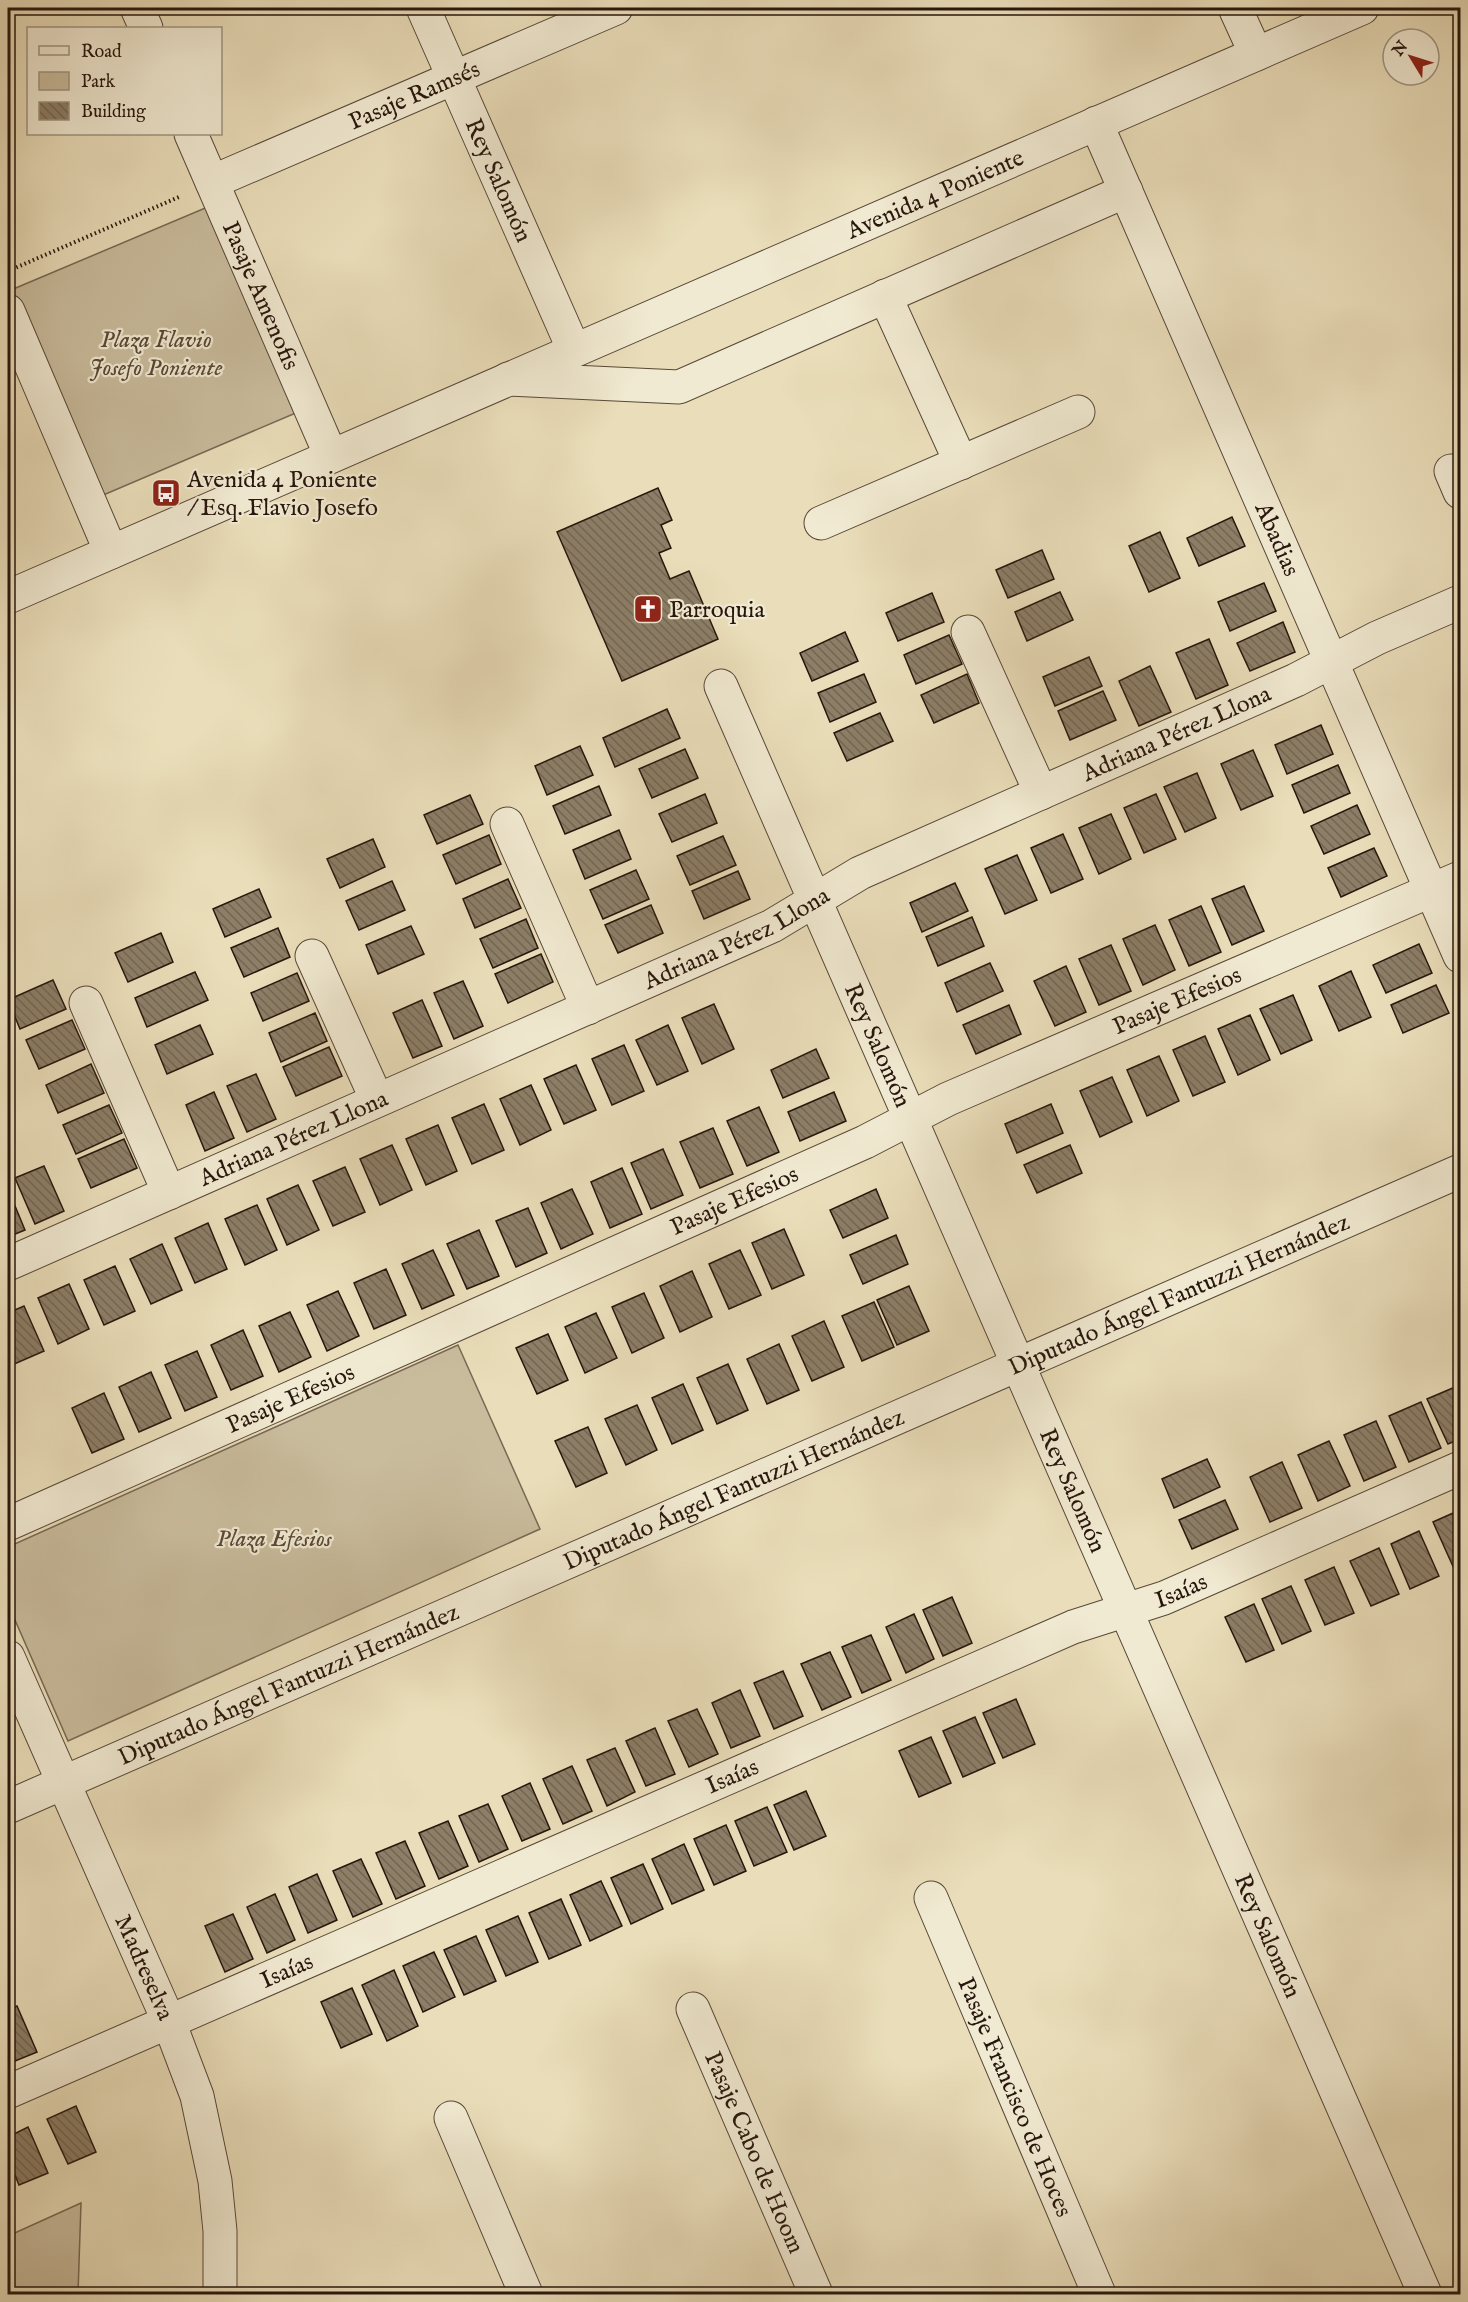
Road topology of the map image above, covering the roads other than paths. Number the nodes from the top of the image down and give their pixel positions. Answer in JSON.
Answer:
{"nodes":[{"id":1,"x":137,"y":8,"type":"edge"},
{"id":2,"x":423,"y":8,"type":"edge"},
{"id":3,"x":616,"y":8,"type":"edge"},
{"id":4,"x":1235,"y":8,"type":"edge"},
{"id":5,"x":1362,"y":8,"type":"edge"},
{"id":6,"x":146,"y":27,"type":"edge"},
{"id":7,"x":1256,"y":54,"type":"junction"},
{"id":8,"x":454,"y":78,"type":"junction"},
{"id":9,"x":1096,"y":123,"type":"junction"},
{"id":10,"x":191,"y":135,"type":"edge"},
{"id":11,"x":212,"y":182,"type":"junction"},
{"id":12,"x":1126,"y":191,"type":"junction"},
{"id":13,"x":885,"y":296,"type":"junction"},
{"id":14,"x":8,"y":311,"type":"edge"},
{"id":15,"x":574,"y":350,"type":"junction"},
{"id":16,"x":508,"y":379,"type":"junction"},
{"id":17,"x":1078,"y":412,"type":"dead end"},
{"id":18,"x":331,"y":456,"type":"junction"},
{"id":19,"x":961,"y":463,"type":"junction"},
{"id":20,"x":821,"y":524,"type":"dead end"},
{"id":21,"x":111,"y":552,"type":"junction"},
{"id":22,"x":8,"y":597,"type":"edge"},
{"id":23,"x":1461,"y":602,"type":"edge"},
{"id":24,"x":968,"y":632,"type":"dead end"},
{"id":25,"x":1332,"y":662,"type":"junction"},
{"id":26,"x":721,"y":686,"type":"dead end"},
{"id":27,"x":1041,"y":793,"type":"junction"},
{"id":28,"x":507,"y":824,"type":"dead end"},
{"id":29,"x":1446,"y":884,"type":"edge"},
{"id":30,"x":815,"y":901,"type":"junction"},
{"id":31,"x":312,"y":956,"type":"dead end"},
{"id":32,"x":1461,"y":956,"type":"edge"},
{"id":33,"x":86,"y":1003,"type":"dead end"},
{"id":34,"x":588,"y":1008,"type":"junction"},
{"id":35,"x":377,"y":1100,"type":"junction"},
{"id":36,"x":910,"y":1119,"type":"junction"},
{"id":37,"x":1461,"y":1171,"type":"edge"},
{"id":38,"x":169,"y":1192,"type":"junction"},
{"id":39,"x":8,"y":1264,"type":"edge"},
{"id":40,"x":1018,"y":1365,"type":"junction"},
{"id":41,"x":1461,"y":1468,"type":"edge"},
{"id":42,"x":8,"y":1524,"type":"edge"},
{"id":43,"x":1126,"y":1610,"type":"junction"},
{"id":44,"x":8,"y":1657,"type":"edge"},
{"id":45,"x":63,"y":1783,"type":"junction"},
{"id":46,"x":8,"y":1807,"type":"edge"},
{"id":47,"x":931,"y":1898,"type":"dead end"},
{"id":48,"x":693,"y":2009,"type":"dead end"},
{"id":49,"x":169,"y":2022,"type":"junction"},
{"id":50,"x":8,"y":2092,"type":"edge"},
{"id":51,"x":451,"y":2118,"type":"dead end"},
{"id":52,"x":220,"y":2295,"type":"edge"},
{"id":53,"x":526,"y":2295,"type":"edge"},
{"id":54,"x":816,"y":2295,"type":"edge"},
{"id":55,"x":1100,"y":2295,"type":"edge"},
{"id":56,"x":1425,"y":2295,"type":"edge"}],
"edges":[{"from":1,"to":6,"type":"street"},
{"from":2,"to":8,"type":"street","name":"Rey Salomón"},
{"from":3,"to":8,"type":"street","name":"Pasaje Ramsés"},
{"from":4,"to":7,"type":"street"},
{"from":5,"to":7,"type":"street","name":"Avenida 4 Poniente"},
{"from":7,"to":9,"type":"street","name":"Avenida 4 Poniente"},
{"from":8,"to":11,"type":"street","name":"Pasaje Ramsés"},
{"from":8,"to":15,"type":"street","name":"Rey Salomón"},
{"from":9,"to":12,"type":"street","name":"Abadias"},
{"from":9,"to":15,"type":"street","name":"Avenida 4 Poniente"},
{"from":10,"to":11,"type":"street","name":"Pasaje Amenofis"},
{"from":11,"to":18,"type":"street","name":"Pasaje Amenofis"},
{"from":12,"to":13,"type":"street","name":"Avenida 4 Poniente"},
{"from":12,"to":25,"type":"street","name":"Abadias"},
{"from":13,"to":16,"type":"street","name":"Avenida 4 Poniente"},
{"from":13,"to":19,"type":"street"},
{"from":14,"to":21,"type":"street"},
{"from":15,"to":16,"type":"street","name":"Avenida 4 Poniente"},
{"from":16,"to":18,"type":"street","name":"Avenida 4 Poniente"},
{"from":17,"to":19,"type":"street"},
{"from":18,"to":21,"type":"street","name":"Avenida 4 Poniente"},
{"from":19,"to":20,"type":"street"},
{"from":21,"to":22,"type":"street","name":"Avenida 4 Poniente"},
{"from":23,"to":25,"type":"street","name":"Adriana Pérez Llona"},
{"from":24,"to":27,"type":"street"},
{"from":25,"to":27,"type":"street","name":"Adriana Pérez Llona"},
{"from":25,"to":29,"type":"street","name":"Abadias"},
{"from":26,"to":30,"type":"street","name":"Rey Salomón"},
{"from":27,"to":30,"type":"street","name":"Adriana Pérez Llona"},
{"from":28,"to":34,"type":"street"},
{"from":29,"to":32,"type":"street","name":"Abadias"},
{"from":29,"to":36,"type":"street","name":"Pasaje Efesios"},
{"from":30,"to":34,"type":"street","name":"Adriana Pérez Llona"},
{"from":30,"to":36,"type":"street","name":"Rey Salomón"},
{"from":31,"to":35,"type":"street"},
{"from":33,"to":38,"type":"street"},
{"from":34,"to":35,"type":"street","name":"Adriana Pérez Llona"},
{"from":35,"to":38,"type":"street","name":"Adriana Pérez Llona"},
{"from":36,"to":40,"type":"street","name":"Rey Salomón"},
{"from":36,"to":42,"type":"street","name":"Pasaje Efesios"},
{"from":37,"to":40,"type":"street","name":"Diputado Ángel Fantuzzi Hernández"},
{"from":38,"to":39,"type":"street","name":"Adriana Pérez Llona"},
{"from":40,"to":43,"type":"street","name":"Rey Salomón"},
{"from":40,"to":45,"type":"street","name":"Diputado Ángel Fantuzzi Hernández"},
{"from":41,"to":43,"type":"street","name":"Isaías"},
{"from":43,"to":49,"type":"street","name":"Isaías"},
{"from":43,"to":56,"type":"street","name":"Rey Salomón"},
{"from":44,"to":45,"type":"street","name":"Madreselva"},
{"from":45,"to":46,"type":"street","name":"Diputado Ángel Fantuzzi Hernández"},
{"from":45,"to":49,"type":"street","name":"Madreselva"},
{"from":47,"to":55,"type":"street","name":"Pasaje Francisco de Hoces"},
{"from":48,"to":54,"type":"street","name":"Pasaje Cabo de Hoom"},
{"from":49,"to":50,"type":"street","name":"Isaías"},
{"from":49,"to":52,"type":"street","name":"Madreselva"},
{"from":51,"to":53,"type":"street"}]}
